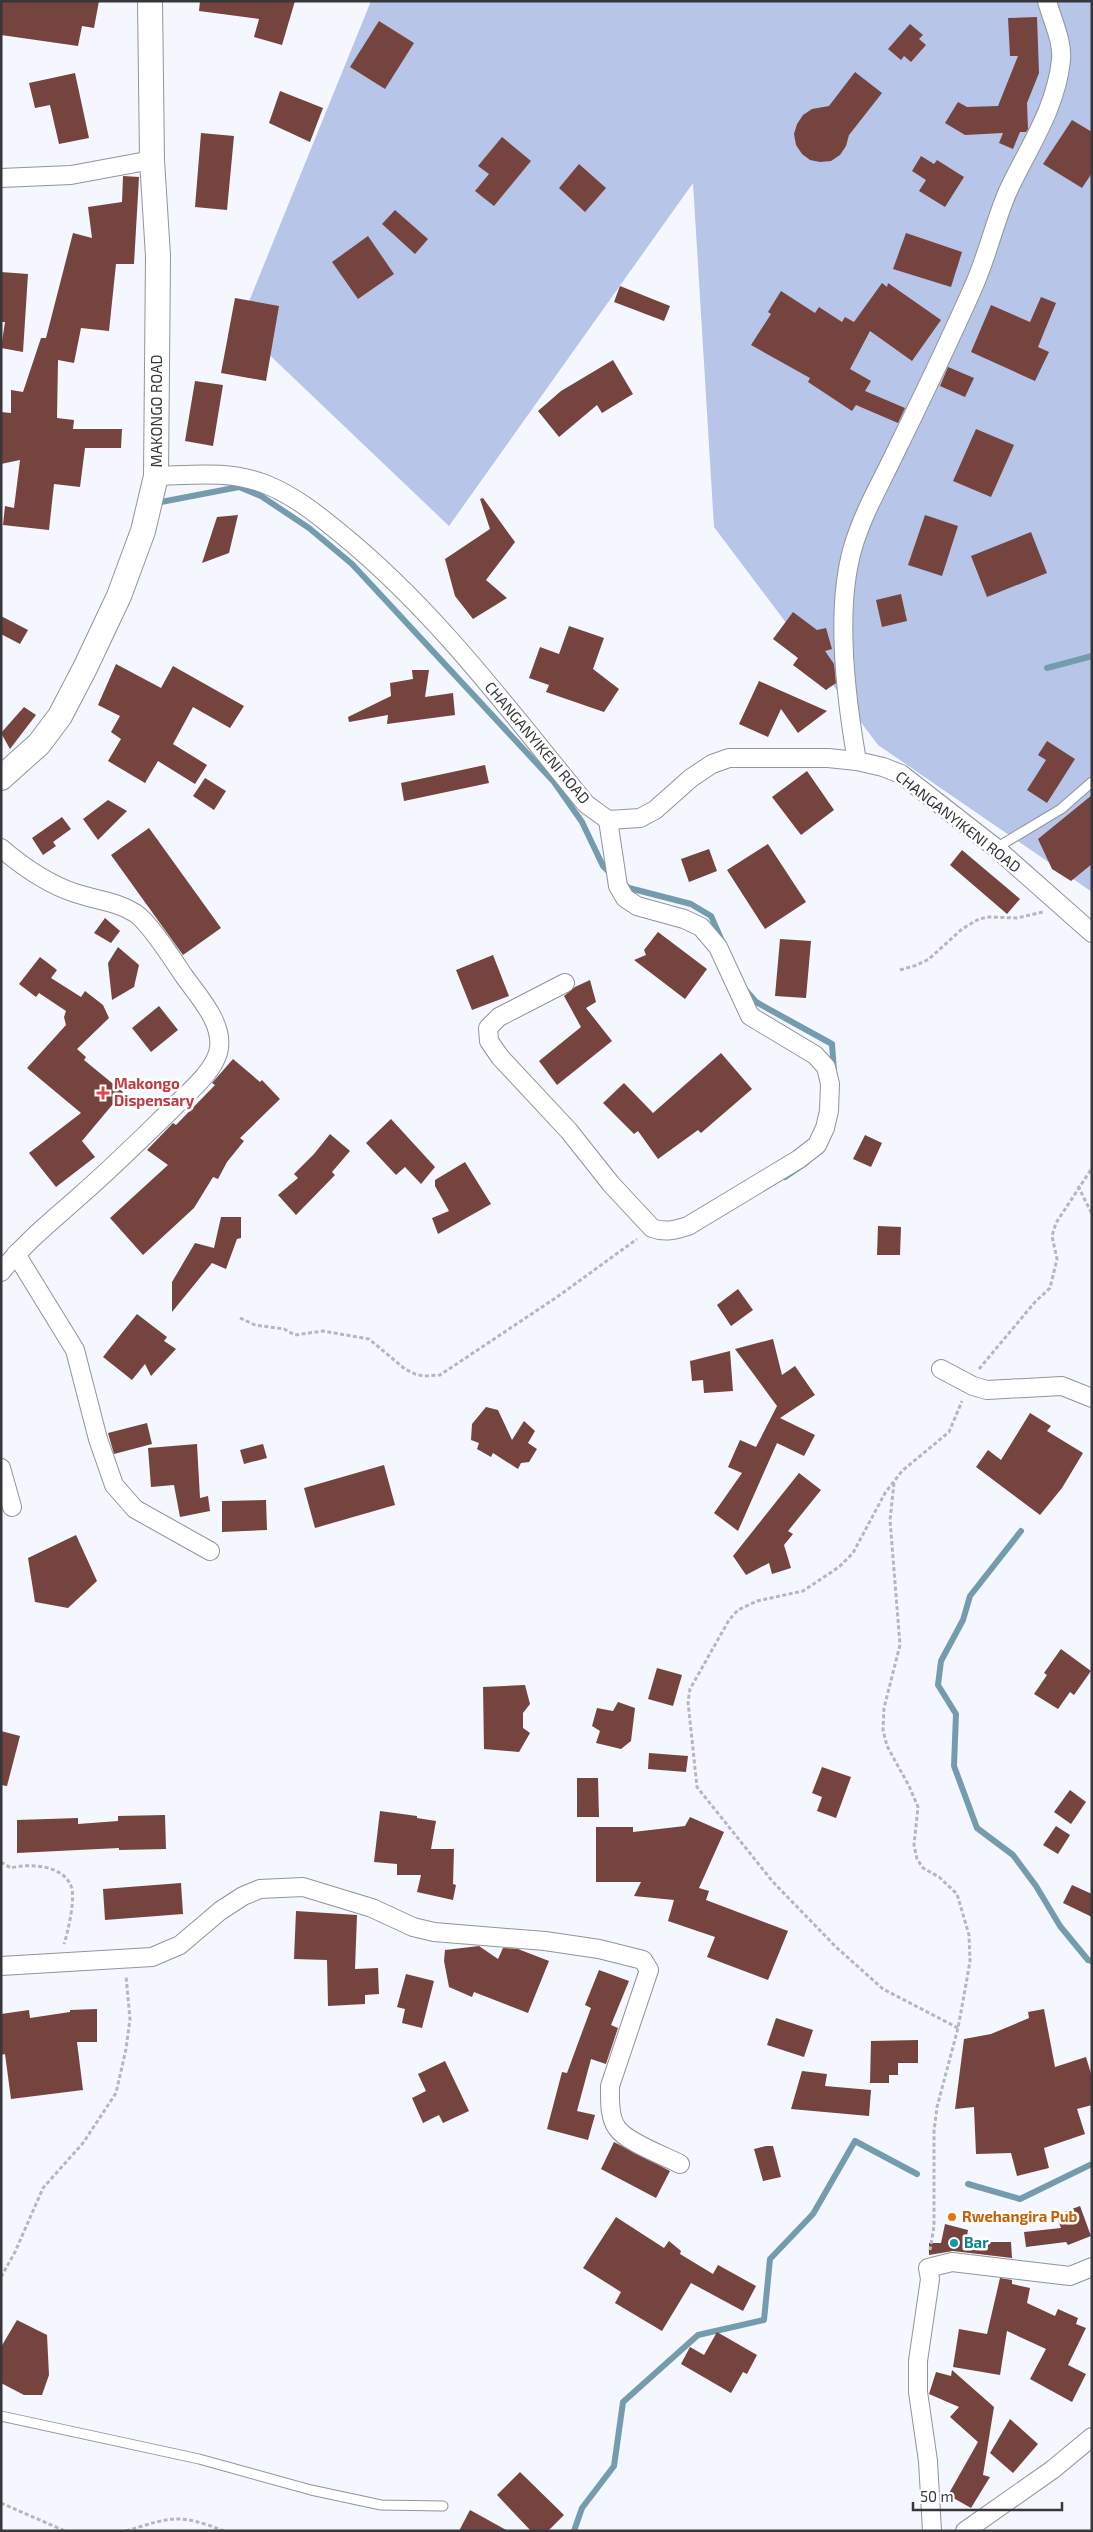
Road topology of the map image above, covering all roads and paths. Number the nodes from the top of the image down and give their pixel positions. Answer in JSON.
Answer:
{"nodes":[{"id":1,"x":150,"y":1,"type":"edge"},
{"id":2,"x":1047,"y":1,"type":"edge"},
{"id":3,"x":152,"y":160,"type":"junction"},
{"id":4,"x":1,"y":178,"type":"edge"},
{"id":5,"x":156,"y":476,"type":"junction"},
{"id":6,"x":857,"y":761,"type":"junction"},
{"id":7,"x":1,"y":778,"type":"edge"},
{"id":8,"x":1092,"y":782,"type":"edge"},
{"id":9,"x":608,"y":820,"type":"junction"},
{"id":10,"x":1,"y":848,"type":"edge"},
{"id":11,"x":996,"y":848,"type":"junction"},
{"id":12,"x":1060,"y":907,"type":"junction"},
{"id":13,"x":1092,"y":934,"type":"edge"},
{"id":14,"x":900,"y":970,"type":"dead end"},
{"id":15,"x":565,"y":983,"type":"dead end"},
{"id":16,"x":1092,"y":1168,"type":"edge"},
{"id":17,"x":1078,"y":1186,"type":"junction"},
{"id":18,"x":1092,"y":1214,"type":"edge"},
{"id":19,"x":652,"y":1228,"type":"junction"},
{"id":20,"x":16,"y":1254,"type":"junction"},
{"id":21,"x":1,"y":1272,"type":"edge"},
{"id":22,"x":240,"y":1318,"type":"dead end"},
{"id":23,"x":941,"y":1369,"type":"dead end"},
{"id":24,"x":968,"y":1384,"type":"junction"},
{"id":25,"x":1092,"y":1398,"type":"edge"},
{"id":26,"x":1,"y":1468,"type":"edge"},
{"id":27,"x":894,"y":1483,"type":"junction"},
{"id":28,"x":12,"y":1508,"type":"dead end"},
{"id":29,"x":210,"y":1552,"type":"dead end"},
{"id":30,"x":1,"y":1862,"type":"edge"},
{"id":31,"x":124,"y":1960,"type":"junction"},
{"id":32,"x":58,"y":1961,"type":"junction"},
{"id":33,"x":1,"y":1966,"type":"edge"},
{"id":34,"x":958,"y":2028,"type":"junction"},
{"id":35,"x":680,"y":2164,"type":"dead end"},
{"id":36,"x":1092,"y":2267,"type":"edge"},
{"id":37,"x":928,"y":2268,"type":"junction"},
{"id":38,"x":1,"y":2276,"type":"edge"},
{"id":39,"x":1,"y":2416,"type":"edge"},
{"id":40,"x":1092,"y":2437,"type":"edge"},
{"id":41,"x":1,"y":2503,"type":"edge"},
{"id":42,"x":443,"y":2506,"type":"dead end"},
{"id":43,"x":65,"y":2531,"type":"edge"},
{"id":44,"x":126,"y":2531,"type":"edge"},
{"id":45,"x":224,"y":2531,"type":"edge"},
{"id":46,"x":932,"y":2531,"type":"edge"},
{"id":47,"x":965,"y":2531,"type":"edge"}],
"edges":[{"from":1,"to":3,"type":"street","name":"MAKONGO ROAD"},
{"from":2,"to":6,"type":"street"},
{"from":3,"to":4,"type":"street"},
{"from":3,"to":5,"type":"street","name":"MAKONGO ROAD"},
{"from":5,"to":7,"type":"street","name":"MAKONGO ROAD"},
{"from":5,"to":9,"type":"street","name":"CHANGANYIKENI ROAD"},
{"from":6,"to":9,"type":"street","name":"CHANGANYIKENI ROAD"},
{"from":6,"to":11,"type":"street","name":"CHANGANYIKENI ROAD"},
{"from":8,"to":11,"type":"lane"},
{"from":9,"to":19,"type":"street"},
{"from":10,"to":20,"type":"street"},
{"from":11,"to":12,"type":"street","name":"CHANGANYIKENI ROAD"},
{"from":12,"to":13,"type":"street","name":"CHANGANYIKENI ROAD"},
{"from":12,"to":14,"type":"path"},
{"from":15,"to":19,"type":"street"},
{"from":16,"to":17,"type":"path"},
{"from":17,"to":18,"type":"path"},
{"from":17,"to":24,"type":"path"},
{"from":19,"to":22,"type":"path"},
{"from":20,"to":21,"type":"street"},
{"from":20,"to":29,"type":"street"},
{"from":23,"to":24,"type":"street"},
{"from":24,"to":25,"type":"street"},
{"from":24,"to":27,"type":"path"},
{"from":26,"to":28,"type":"street"},
{"from":27,"to":34,"type":"path"},
{"from":27,"to":34,"type":"path"},
{"from":30,"to":32,"type":"path"},
{"from":31,"to":32,"type":"street"},
{"from":31,"to":35,"type":"street"},
{"from":31,"to":38,"type":"path"},
{"from":32,"to":33,"type":"street"},
{"from":34,"to":37,"type":"path"},
{"from":36,"to":37,"type":"street"},
{"from":37,"to":46,"type":"street"},
{"from":39,"to":42,"type":"lane"},
{"from":40,"to":47,"type":"street"},
{"from":41,"to":43,"type":"path"},
{"from":44,"to":45,"type":"path"}]}
